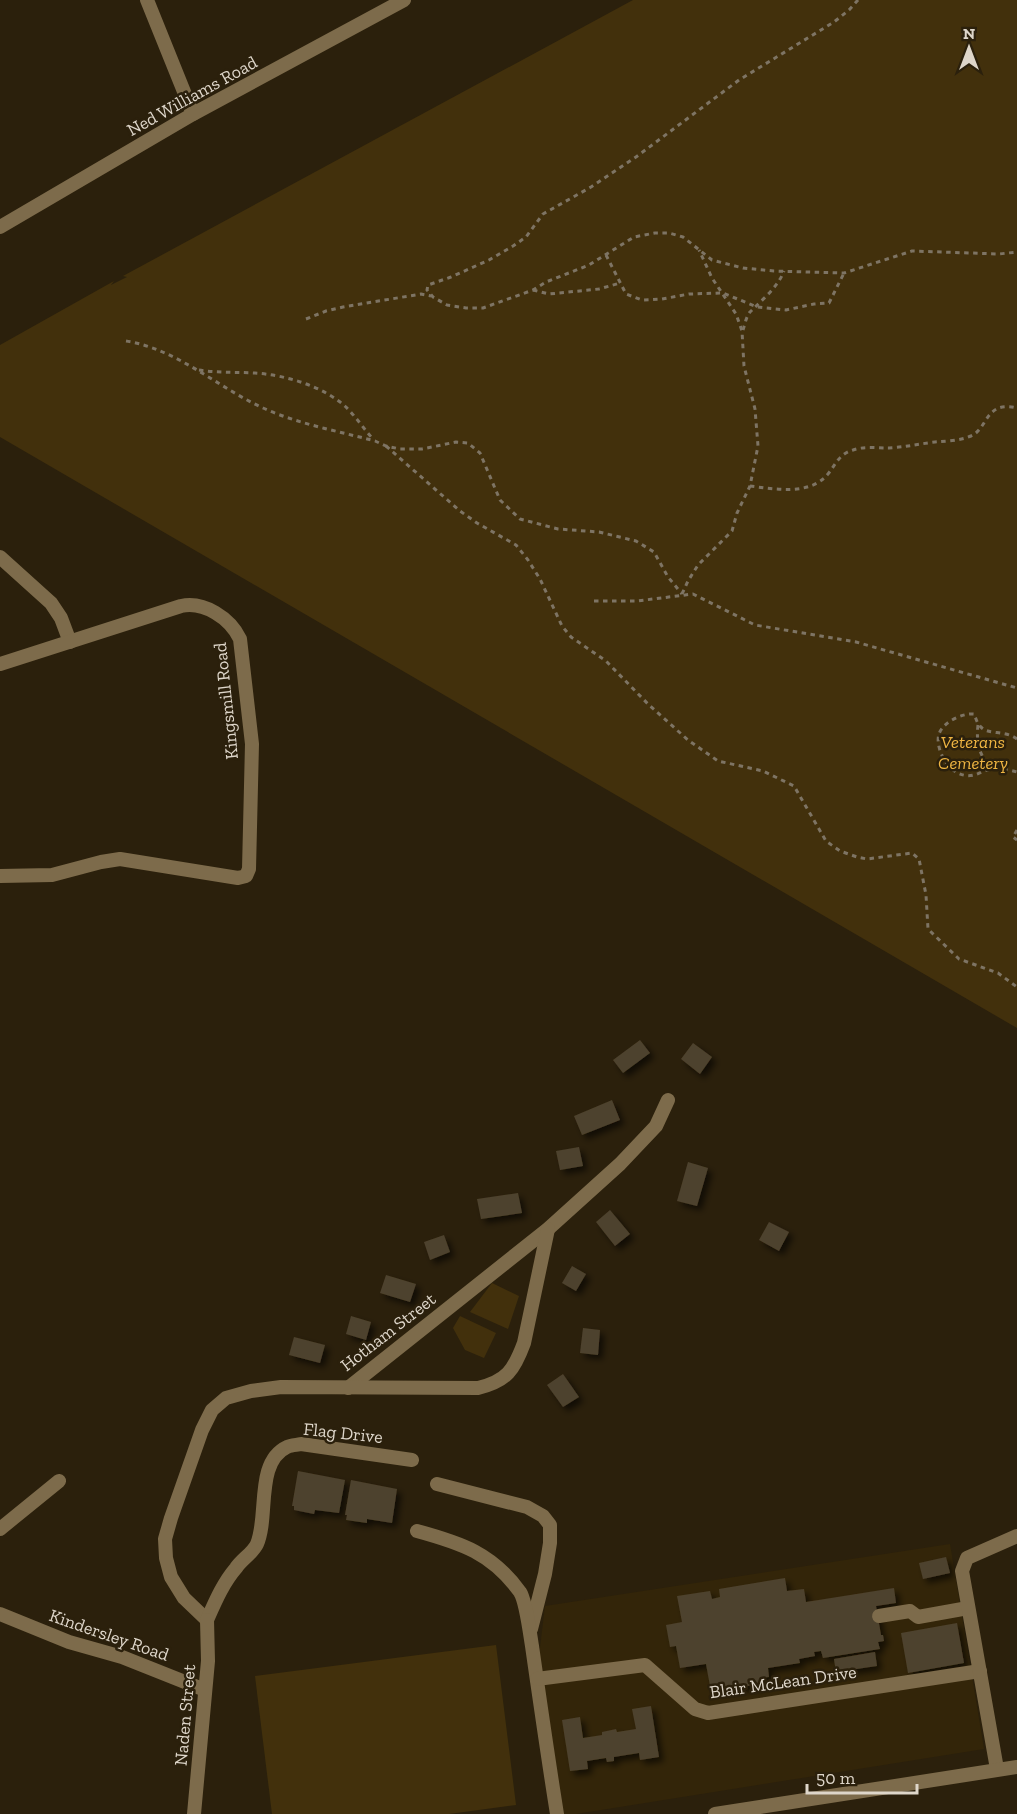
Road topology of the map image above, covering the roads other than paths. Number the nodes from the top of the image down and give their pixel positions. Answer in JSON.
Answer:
{"nodes":[{"id":1,"x":147,"y":0,"type":"edge"},
{"id":2,"x":404,"y":0,"type":"edge"},
{"id":3,"x":193,"y":114,"type":"junction"},
{"id":4,"x":0,"y":228,"type":"edge"},
{"id":5,"x":0,"y":557,"type":"edge"},
{"id":6,"x":70,"y":642,"type":"junction"},
{"id":7,"x":0,"y":664,"type":"edge"},
{"id":8,"x":0,"y":876,"type":"edge"},
{"id":9,"x":668,"y":1100,"type":"dead end"},
{"id":10,"x":548,"y":1228,"type":"junction"},
{"id":11,"x":348,"y":1388,"type":"junction"},
{"id":12,"x":412,"y":1460,"type":"dead end"},
{"id":13,"x":59,"y":1481,"type":"dead end"},
{"id":14,"x":437,"y":1484,"type":"dead end"},
{"id":15,"x":0,"y":1529,"type":"edge"},
{"id":16,"x":417,"y":1531,"type":"dead end"},
{"id":17,"x":1017,"y":1536,"type":"edge"},
{"id":18,"x":968,"y":1608,"type":"junction"},
{"id":19,"x":0,"y":1614,"type":"edge"},
{"id":20,"x":879,"y":1616,"type":"dead end"},
{"id":21,"x":207,"y":1620,"type":"junction"},
{"id":22,"x":530,"y":1634,"type":"junction"},
{"id":23,"x":980,"y":1671,"type":"junction"},
{"id":24,"x":537,"y":1679,"type":"junction"},
{"id":25,"x":205,"y":1690,"type":"junction"},
{"id":26,"x":695,"y":1709,"type":"junction"},
{"id":27,"x":698,"y":1725,"type":"dead end"},
{"id":28,"x":1017,"y":1767,"type":"edge"},
{"id":29,"x":997,"y":1769,"type":"junction"},
{"id":30,"x":194,"y":1814,"type":"edge"},
{"id":31,"x":556,"y":1814,"type":"edge"},
{"id":32,"x":715,"y":1814,"type":"edge"}],
"edges":[{"from":1,"to":3,"type":"street"},
{"from":2,"to":3,"type":"street","name":"Ned Williams Road"},
{"from":3,"to":4,"type":"street","name":"Ned Williams Road"},
{"from":5,"to":6,"type":"street"},
{"from":6,"to":7,"type":"street","name":"Kingsmill Road"},
{"from":6,"to":8,"type":"street","name":"Kingsmill Road"},
{"from":9,"to":10,"type":"street","name":"Hotham Street"},
{"from":10,"to":11,"type":"street","name":"Hotham Street"},
{"from":10,"to":11,"type":"street"},
{"from":11,"to":21,"type":"street","name":"Hotham Street"},
{"from":12,"to":21,"type":"street","name":"Flag Drive"},
{"from":13,"to":15,"type":"street"},
{"from":14,"to":22,"type":"street"},
{"from":16,"to":22,"type":"street"},
{"from":17,"to":18,"type":"street"},
{"from":18,"to":20,"type":"street"},
{"from":18,"to":23,"type":"street"},
{"from":19,"to":25,"type":"street","name":"Kindersley Road"},
{"from":21,"to":25,"type":"street","name":"Naden Street"},
{"from":22,"to":24,"type":"street"},
{"from":23,"to":26,"type":"street","name":"Blair McLean Drive"},
{"from":23,"to":29,"type":"street"},
{"from":24,"to":26,"type":"street","name":"Blair McLean Drive"},
{"from":24,"to":31,"type":"street"},
{"from":25,"to":30,"type":"street","name":"Naden Street"},
{"from":26,"to":27,"type":"street"},
{"from":28,"to":29,"type":"street"},
{"from":29,"to":32,"type":"street"}]}
